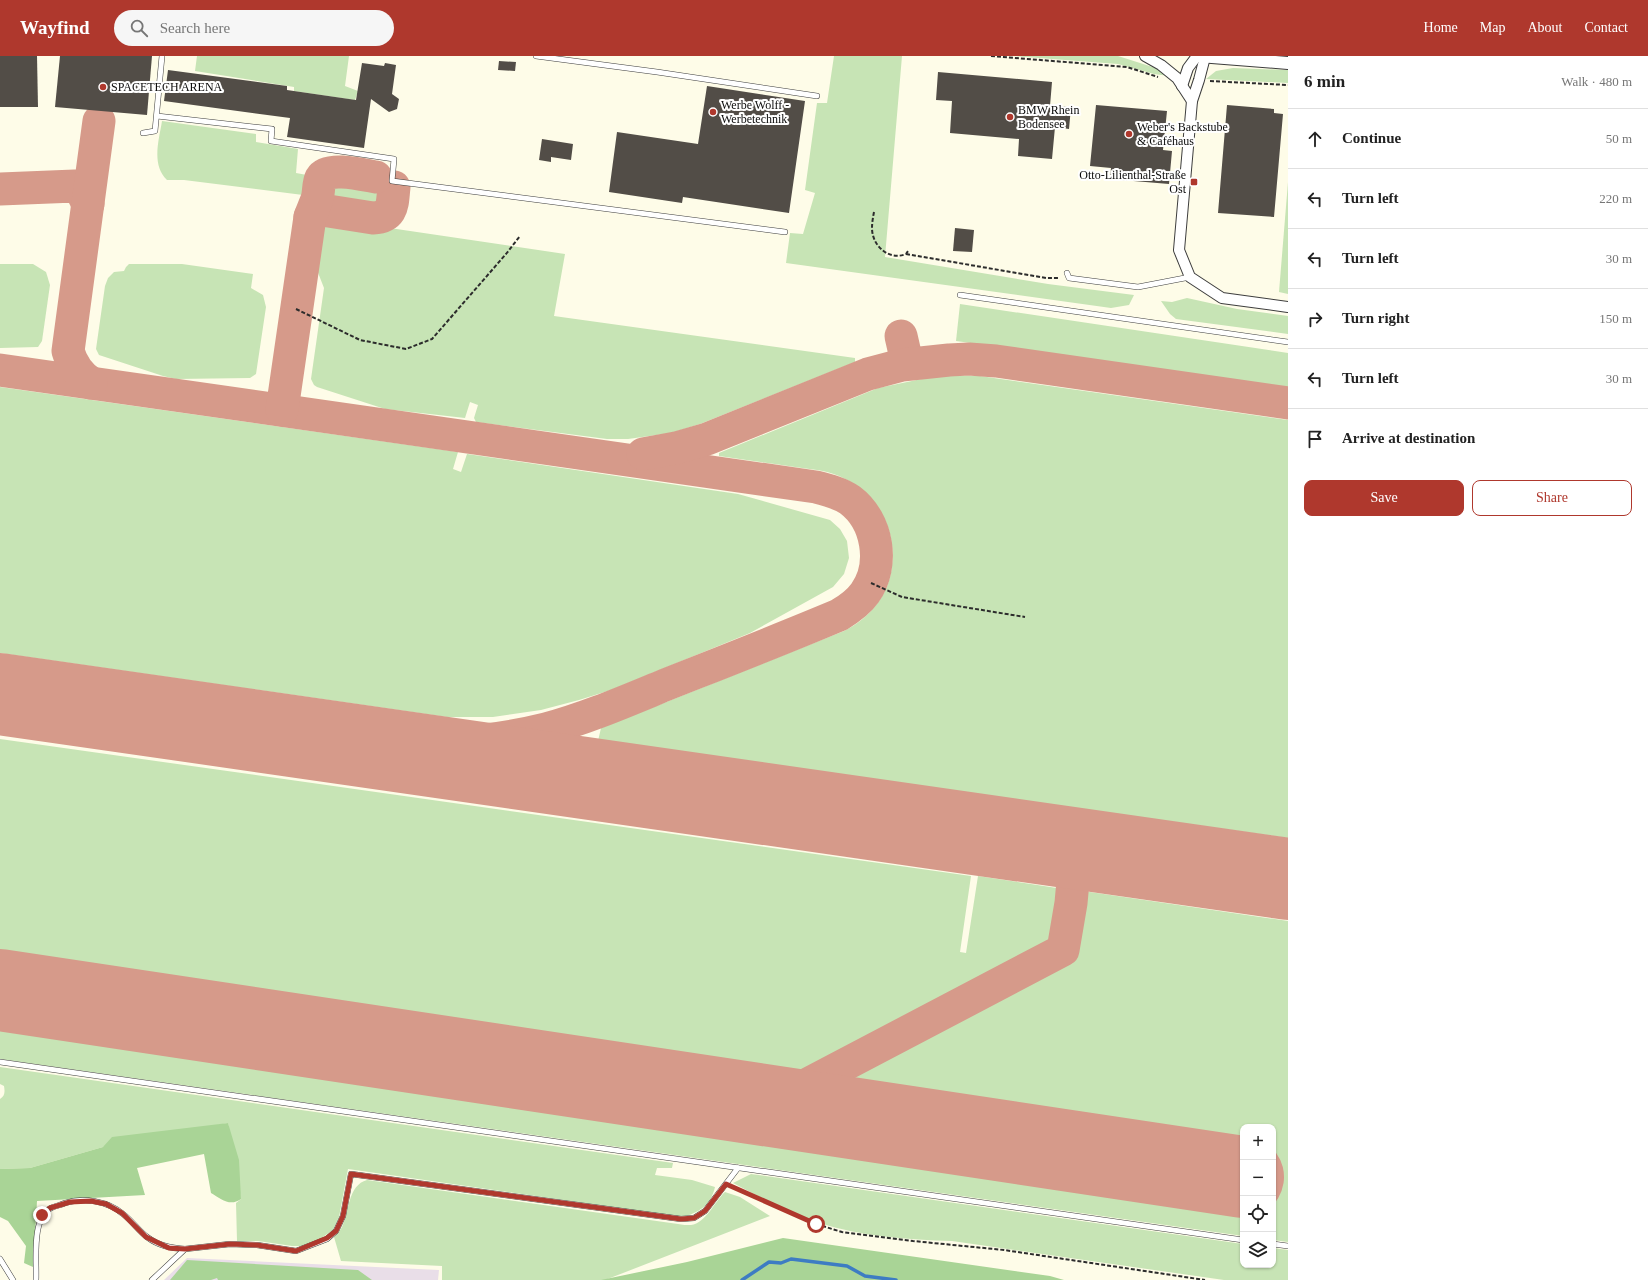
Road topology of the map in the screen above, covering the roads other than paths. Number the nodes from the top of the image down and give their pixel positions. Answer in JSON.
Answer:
{"nodes":[{"id":1,"x":162,"y":56,"type":"edge"},
{"id":2,"x":536,"y":56,"type":"edge"},
{"id":3,"x":1145,"y":56,"type":"edge"},
{"id":4,"x":1198,"y":56,"type":"edge"},
{"id":5,"x":1205,"y":56,"type":"edge"},
{"id":6,"x":1288,"y":63,"type":"edge"},
{"id":7,"x":1180,"y":82,"type":"junction"},
{"id":8,"x":817,"y":96,"type":"dead end"},
{"id":9,"x":1192,"y":101,"type":"junction"},
{"id":10,"x":156,"y":116,"type":"junction"},
{"id":11,"x":143,"y":133,"type":"dead end"},
{"id":12,"x":785,"y":232,"type":"dead end"},
{"id":13,"x":1068,"y":276,"type":"road end"},
{"id":14,"x":1190,"y":277,"type":"junction"},
{"id":15,"x":960,"y":295,"type":"dead end"},
{"id":16,"x":1288,"y":307,"type":"edge"},
{"id":17,"x":1288,"y":342,"type":"edge"},
{"id":18,"x":0,"y":1062,"type":"edge"},
{"id":19,"x":738,"y":1168,"type":"junction"},
{"id":20,"x":1240,"y":1240,"type":"edge"},
{"id":21,"x":1276,"y":1244,"type":"edge"},
{"id":22,"x":1288,"y":1246,"type":"edge"},
{"id":23,"x":185,"y":1249,"type":"junction"},
{"id":24,"x":0,"y":1259,"type":"edge"},
{"id":25,"x":13,"y":1280,"type":"edge"},
{"id":26,"x":36,"y":1280,"type":"edge"},
{"id":27,"x":152,"y":1280,"type":"edge"}],
"edges":[{"from":1,"to":10,"type":"lane"},
{"from":2,"to":8,"type":"lane"},
{"from":3,"to":7,"type":"street"},
{"from":4,"to":5,"type":"street"},
{"from":4,"to":7,"type":"street"},
{"from":5,"to":6,"type":"street"},
{"from":5,"to":9,"type":"street"},
{"from":7,"to":9,"type":"street"},
{"from":9,"to":14,"type":"street"},
{"from":10,"to":11,"type":"lane"},
{"from":10,"to":12,"type":"lane"},
{"from":13,"to":14,"type":"lane"},
{"from":14,"to":16,"type":"street"},
{"from":15,"to":17,"type":"lane"},
{"from":18,"to":19,"type":"lane"},
{"from":19,"to":20,"type":"lane"},
{"from":19,"to":23,"type":"lane"},
{"from":21,"to":22,"type":"lane"},
{"from":23,"to":26,"type":"lane"},
{"from":23,"to":27,"type":"lane"},
{"from":24,"to":25,"type":"lane"}]}
